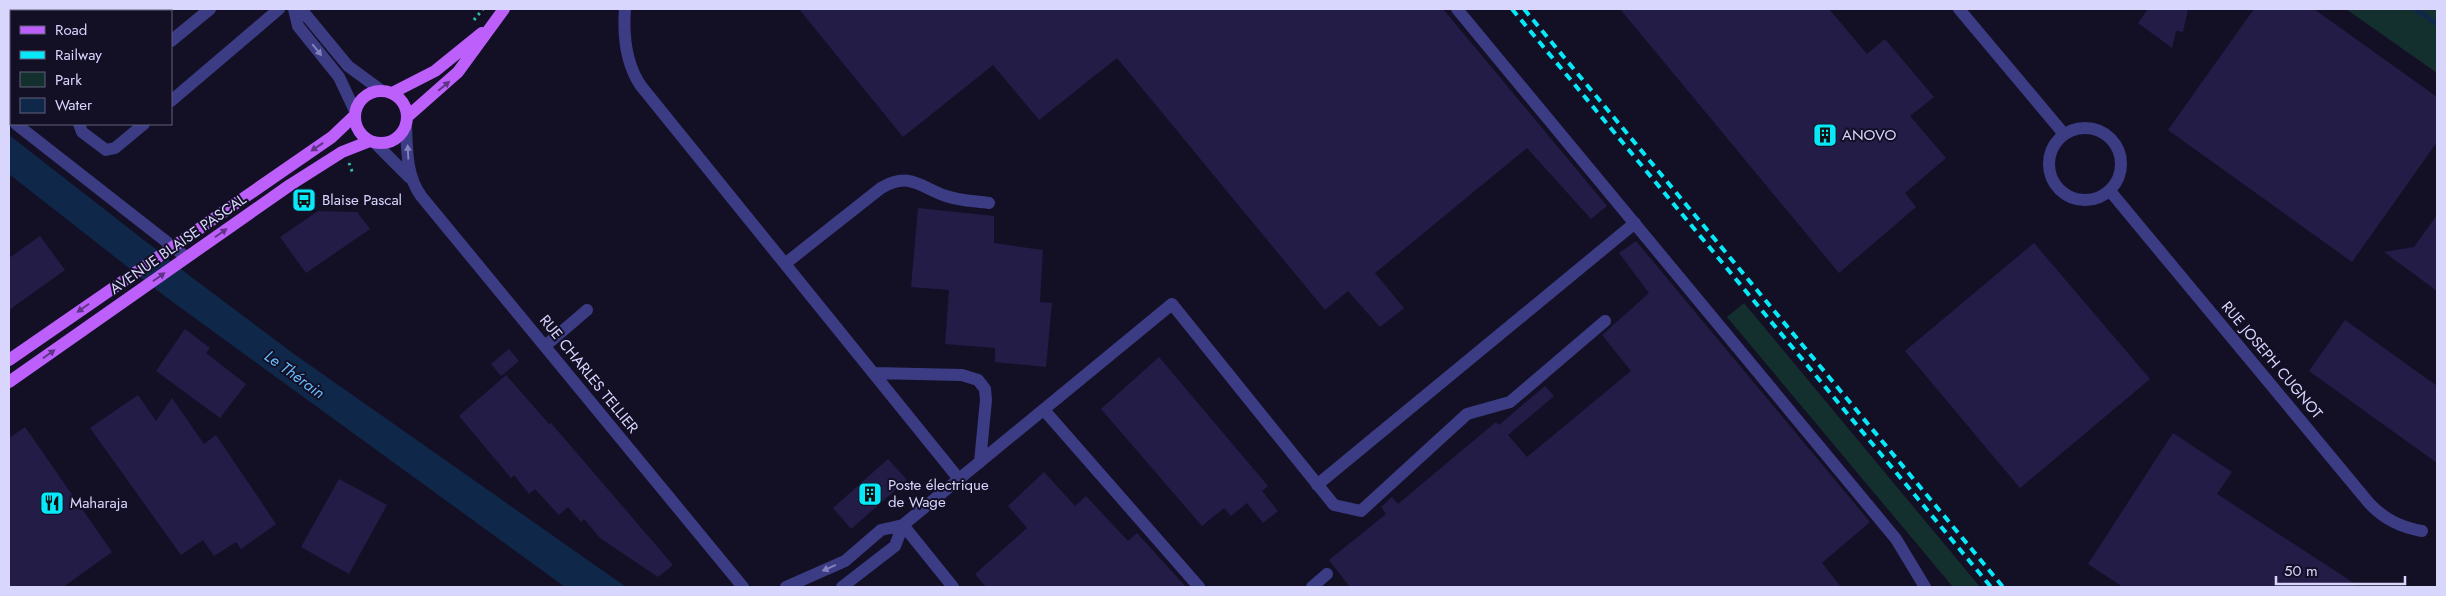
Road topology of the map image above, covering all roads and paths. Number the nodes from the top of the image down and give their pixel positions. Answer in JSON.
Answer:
{"nodes":[{"id":1,"x":210,"y":9,"type":"edge"},
{"id":2,"x":279,"y":9,"type":"edge"},
{"id":3,"x":294,"y":9,"type":"edge"},
{"id":4,"x":301,"y":9,"type":"edge"},
{"id":5,"x":504,"y":9,"type":"edge"},
{"id":6,"x":625,"y":9,"type":"edge"},
{"id":7,"x":1457,"y":9,"type":"edge"},
{"id":8,"x":1959,"y":9,"type":"edge"},
{"id":9,"x":491,"y":24,"type":"junction"},
{"id":10,"x":172,"y":39,"type":"edge"},
{"id":11,"x":387,"y":92,"type":"junction"},
{"id":12,"x":172,"y":99,"type":"edge"},
{"id":13,"x":355,"y":113,"type":"junction"},
{"id":14,"x":407,"y":120,"type":"junction"},
{"id":15,"x":17,"y":125,"type":"edge"},
{"id":16,"x":79,"y":125,"type":"edge"},
{"id":17,"x":143,"y":125,"type":"edge"},
{"id":18,"x":2064,"y":134,"type":"junction"},
{"id":19,"x":372,"y":142,"type":"junction"},
{"id":20,"x":412,"y":180,"type":"junction"},
{"id":21,"x":2110,"y":191,"type":"junction"},
{"id":22,"x":989,"y":203,"type":"dead end"},
{"id":23,"x":1635,"y":223,"type":"junction"},
{"id":24,"x":169,"y":248,"type":"junction"},
{"id":25,"x":183,"y":259,"type":"junction"},
{"id":26,"x":786,"y":263,"type":"junction"},
{"id":27,"x":587,"y":310,"type":"dead end"},
{"id":28,"x":1605,"y":321,"type":"dead end"},
{"id":29,"x":545,"y":346,"type":"junction"},
{"id":30,"x":9,"y":360,"type":"edge"},
{"id":31,"x":874,"y":372,"type":"junction"},
{"id":32,"x":9,"y":382,"type":"edge"},
{"id":33,"x":1044,"y":410,"type":"junction"},
{"id":34,"x":980,"y":462,"type":"junction"},
{"id":35,"x":960,"y":479,"type":"junction"},
{"id":36,"x":1317,"y":485,"type":"junction"},
{"id":37,"x":903,"y":525,"type":"junction"},
{"id":38,"x":2422,"y":531,"type":"dead end"},
{"id":39,"x":1327,"y":574,"type":"dead end"},
{"id":40,"x":743,"y":587,"type":"edge"},
{"id":41,"x":786,"y":587,"type":"edge"},
{"id":42,"x":842,"y":587,"type":"edge"},
{"id":43,"x":953,"y":587,"type":"edge"},
{"id":44,"x":1199,"y":587,"type":"edge"},
{"id":45,"x":1312,"y":587,"type":"edge"},
{"id":46,"x":1925,"y":587,"type":"edge"}],
"edges":[{"from":1,"to":10,"type":"street"},
{"from":2,"to":12,"type":"street"},
{"from":3,"to":13,"type":"street","one_way":true},
{"from":4,"to":11,"type":"street"},
{"from":5,"to":9,"type":"main road","name":"AVENUE BLAISE PASCAL"},
{"from":6,"to":26,"type":"street"},
{"from":7,"to":23,"type":"street"},
{"from":8,"to":18,"type":"street"},
{"from":9,"to":11,"type":"main road","name":"AVENUE BLAISE PASCAL"},
{"from":14,"to":9,"type":"main road","name":"AVENUE BLAISE PASCAL","one_way":true},
{"from":11,"to":13,"type":"main road","name":"AVENUE BLAISE PASCAL"},
{"from":11,"to":14,"type":"main road"},
{"from":13,"to":19,"type":"main road"},
{"from":13,"to":24,"type":"main road","name":"AVENUE BLAISE PASCAL","one_way":true},
{"from":14,"to":19,"type":"main road","name":"AVENUE BLAISE PASCAL"},
{"from":20,"to":14,"type":"street","name":"RUE CHARLES TELLIER","one_way":true},
{"from":15,"to":24,"type":"street"},
{"from":16,"to":17,"type":"street"},
{"from":18,"to":21,"type":"street"},
{"from":18,"to":21,"type":"street"},
{"from":19,"to":20,"type":"street","name":"RUE CHARLES TELLIER"},
{"from":25,"to":19,"type":"main road","name":"AVENUE BLAISE PASCAL","one_way":true},
{"from":20,"to":29,"type":"street","name":"RUE CHARLES TELLIER"},
{"from":21,"to":38,"type":"street","name":"RUE JOSEPH CUGNOT"},
{"from":22,"to":26,"type":"street"},
{"from":23,"to":36,"type":"street"},
{"from":23,"to":46,"type":"street"},
{"from":24,"to":25,"type":"street"},
{"from":24,"to":30,"type":"main road","name":"AVENUE BLAISE PASCAL","one_way":true},
{"from":32,"to":25,"type":"main road","name":"AVENUE BLAISE PASCAL","one_way":true},
{"from":26,"to":31,"type":"street"},
{"from":27,"to":29,"type":"street"},
{"from":28,"to":36,"type":"street"},
{"from":29,"to":40,"type":"street","name":"RUE CHARLES TELLIER"},
{"from":31,"to":34,"type":"street"},
{"from":31,"to":35,"type":"street"},
{"from":33,"to":34,"type":"street"},
{"from":33,"to":36,"type":"street"},
{"from":33,"to":44,"type":"street"},
{"from":34,"to":35,"type":"street"},
{"from":35,"to":37,"type":"street"},
{"from":37,"to":41,"type":"street","one_way":true},
{"from":37,"to":42,"type":"street"},
{"from":37,"to":43,"type":"street"},
{"from":39,"to":45,"type":"street"}]}
